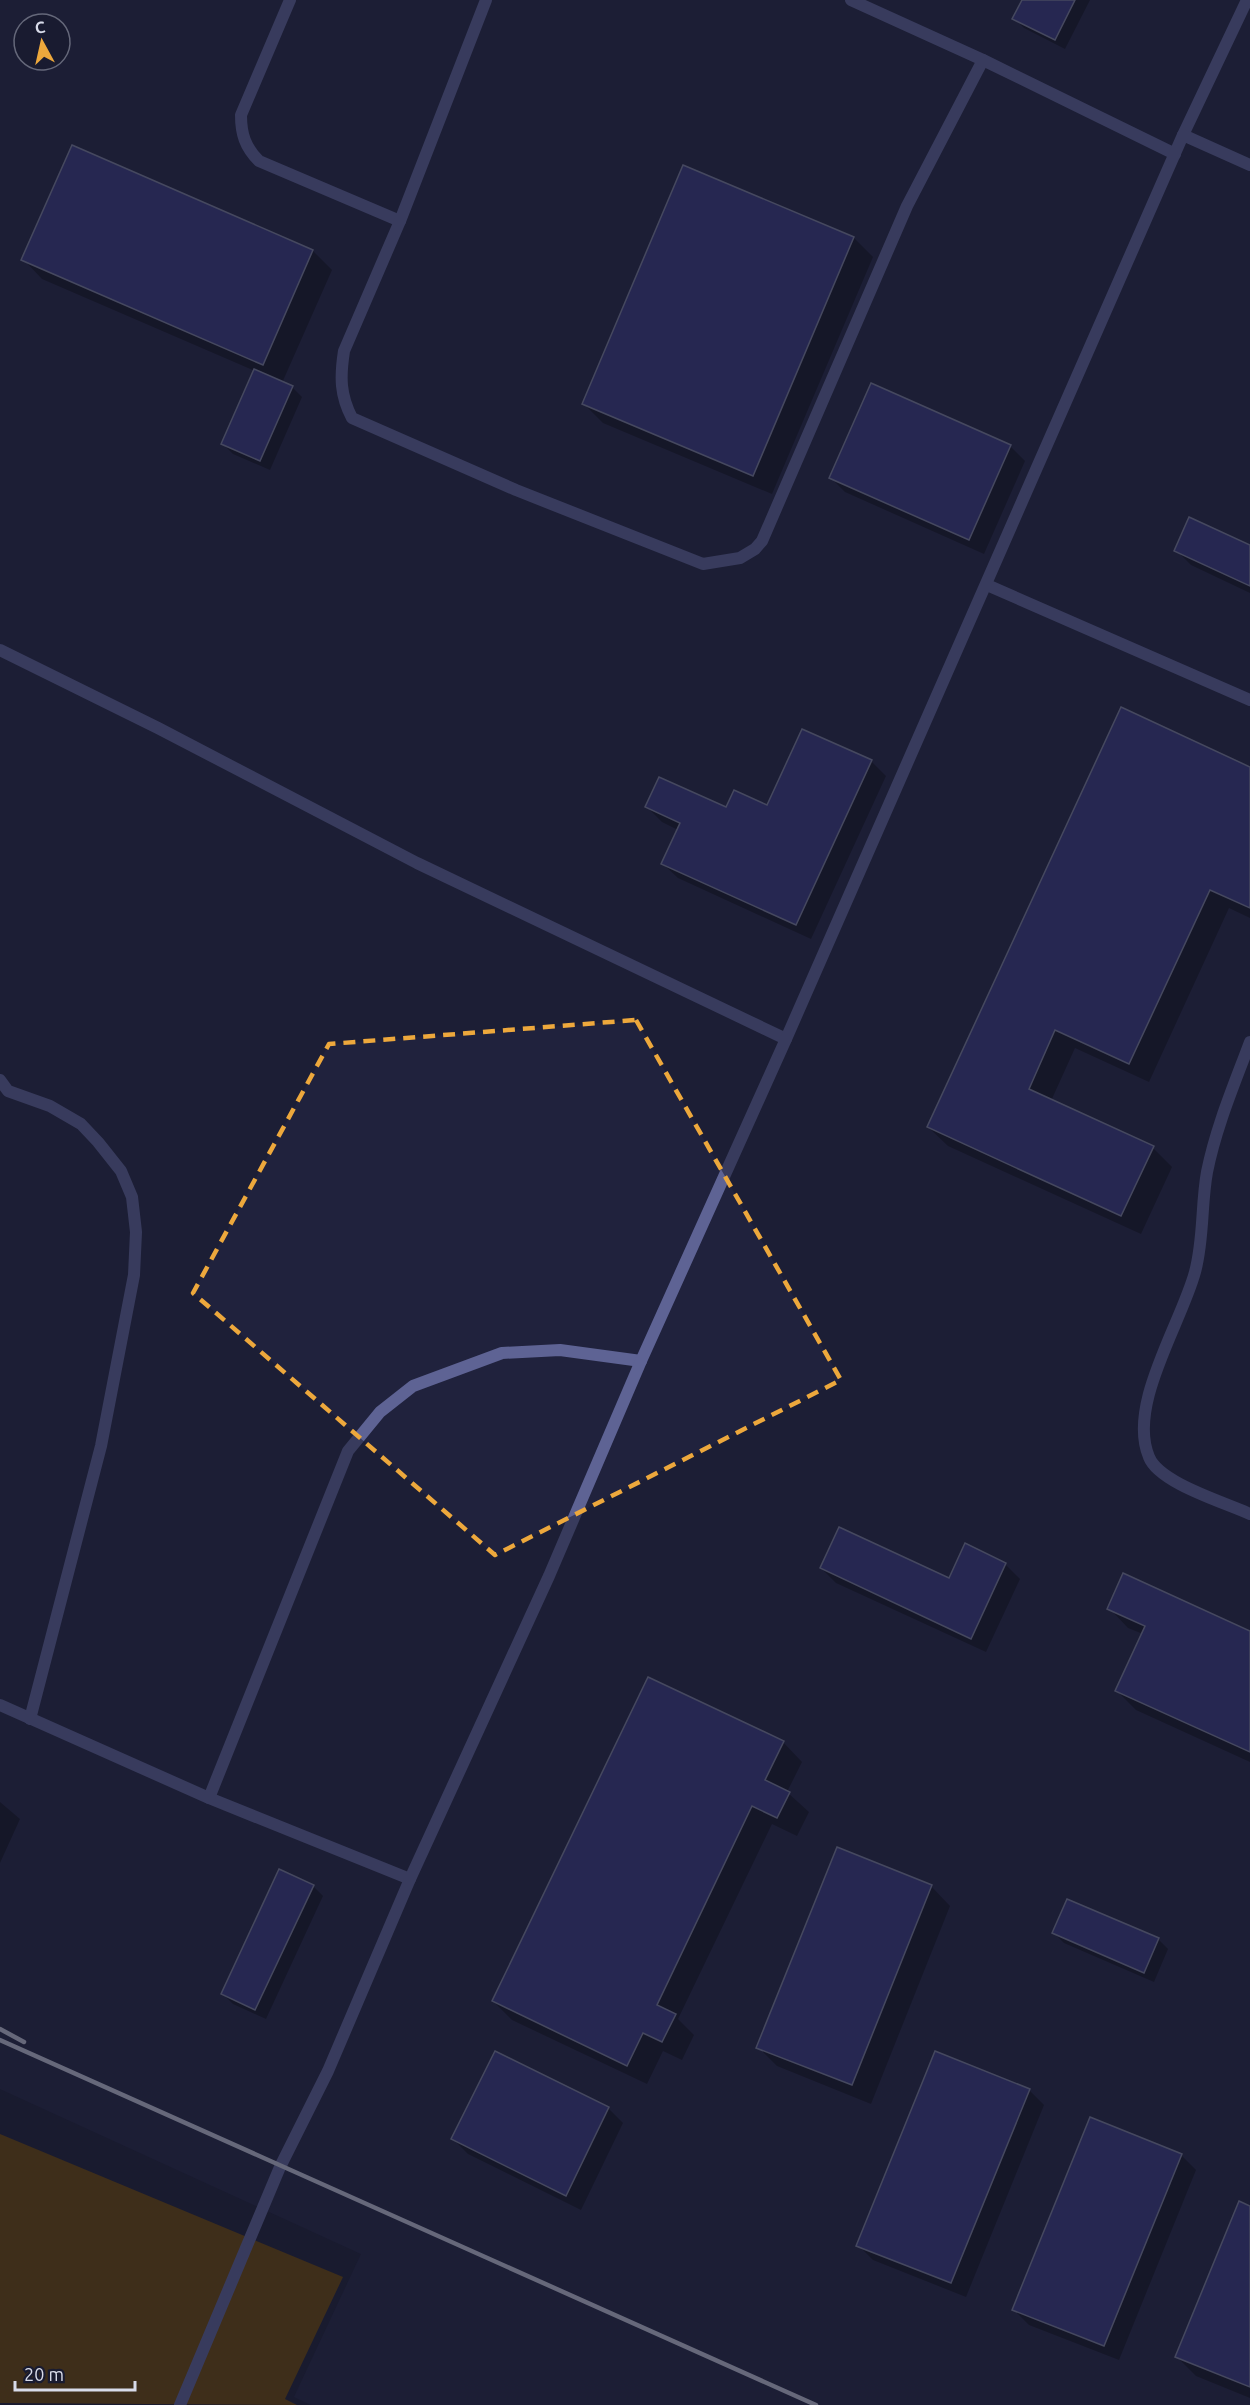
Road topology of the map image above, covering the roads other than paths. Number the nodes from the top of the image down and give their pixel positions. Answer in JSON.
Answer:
{"nodes":[{"id":1,"x":290,"y":0,"type":"edge"},
{"id":2,"x":486,"y":0,"type":"edge"},
{"id":3,"x":850,"y":0,"type":"edge"},
{"id":4,"x":1247,"y":0,"type":"edge"},
{"id":5,"x":983,"y":60,"type":"junction"},
{"id":6,"x":1183,"y":135,"type":"junction"},
{"id":7,"x":1175,"y":154,"type":"junction"},
{"id":8,"x":1250,"y":165,"type":"edge"},
{"id":9,"x":400,"y":221,"type":"junction"},
{"id":10,"x":987,"y":585,"type":"junction"},
{"id":11,"x":0,"y":650,"type":"edge"},
{"id":12,"x":1250,"y":700,"type":"edge"},
{"id":13,"x":786,"y":1039,"type":"junction"},
{"id":14,"x":1250,"y":1042,"type":"edge"},
{"id":15,"x":2,"y":1082,"type":"edge"},
{"id":16,"x":641,"y":1361,"type":"junction"},
{"id":17,"x":1250,"y":1514,"type":"edge"},
{"id":18,"x":0,"y":1705,"type":"edge"},
{"id":19,"x":30,"y":1719,"type":"junction"},
{"id":20,"x":208,"y":1798,"type":"junction"},
{"id":21,"x":410,"y":1880,"type":"junction"},
{"id":22,"x":180,"y":2405,"type":"edge"}],
"edges":[{"from":1,"to":9,"type":"lane"},
{"from":2,"to":9,"type":"lane"},
{"from":3,"to":5,"type":"lane"},
{"from":4,"to":6,"type":"lane"},
{"from":5,"to":7,"type":"lane"},
{"from":5,"to":9,"type":"lane"},
{"from":6,"to":7,"type":"lane"},
{"from":6,"to":8,"type":"lane"},
{"from":7,"to":10,"type":"lane"},
{"from":10,"to":12,"type":"lane"},
{"from":10,"to":13,"type":"lane"},
{"from":11,"to":13,"type":"lane"},
{"from":13,"to":16,"type":"lane"},
{"from":14,"to":17,"type":"lane"},
{"from":15,"to":19,"type":"lane"},
{"from":16,"to":20,"type":"lane"},
{"from":16,"to":21,"type":"lane"},
{"from":18,"to":19,"type":"lane"},
{"from":19,"to":20,"type":"lane"},
{"from":20,"to":21,"type":"lane"},
{"from":21,"to":22,"type":"lane"}]}
